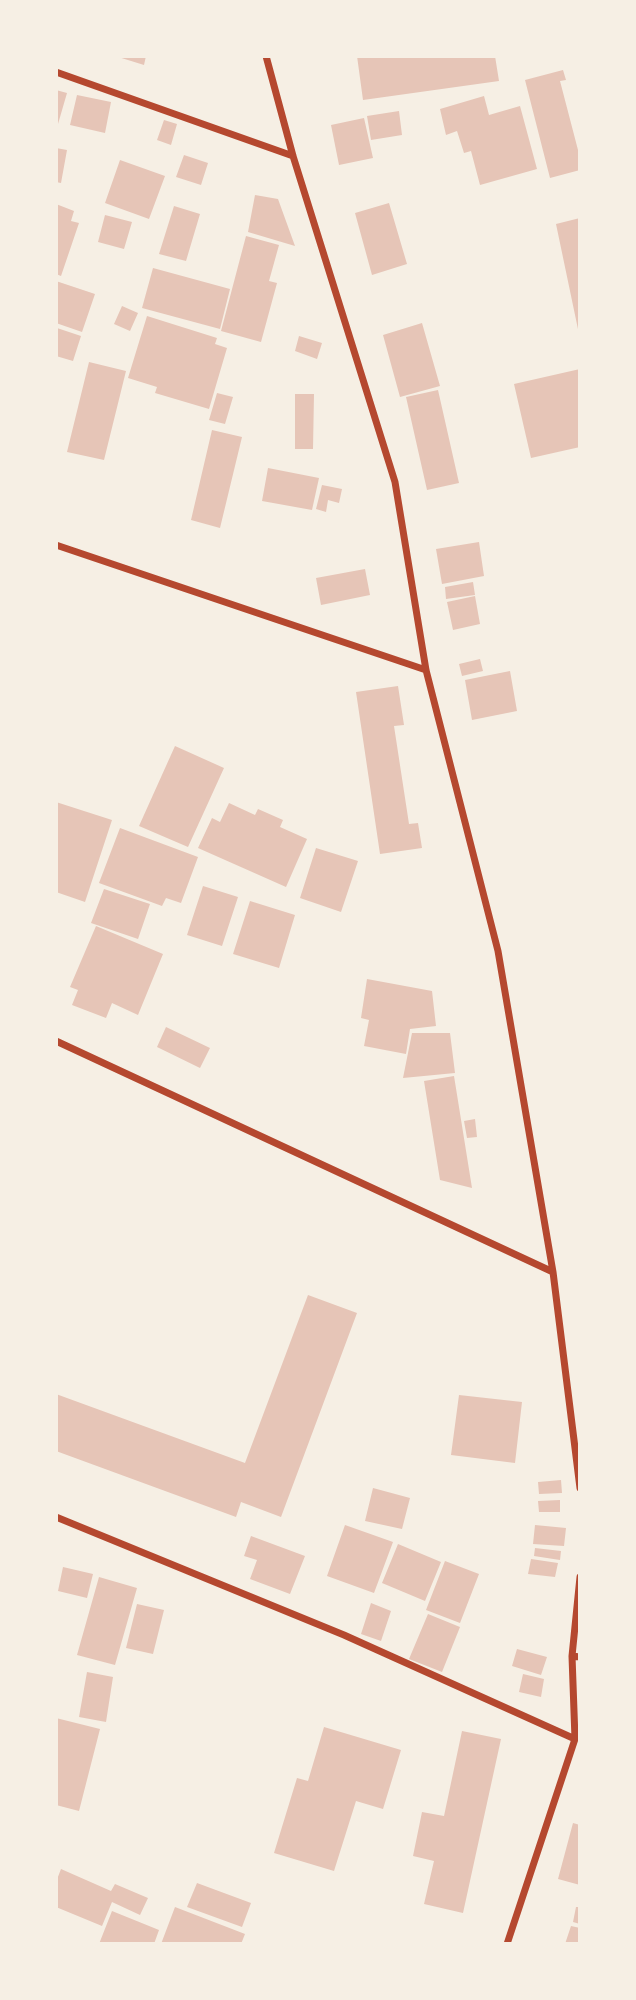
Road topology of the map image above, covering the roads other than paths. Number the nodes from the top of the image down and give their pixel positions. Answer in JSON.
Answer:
{"nodes":[{"id":1,"x":267,"y":56,"type":"edge"},
{"id":2,"x":56,"y":72,"type":"edge"},
{"id":3,"x":293,"y":156,"type":"junction"},
{"id":4,"x":56,"y":545,"type":"edge"},
{"id":5,"x":426,"y":670,"type":"junction"},
{"id":6,"x":56,"y":1041,"type":"edge"},
{"id":7,"x":553,"y":1272,"type":"junction"},
{"id":8,"x":580,"y":1488,"type":"edge"},
{"id":9,"x":56,"y":1517,"type":"edge"},
{"id":10,"x":580,"y":1577,"type":"edge"},
{"id":11,"x":576,"y":1657,"type":"edge"},
{"id":12,"x":575,"y":1739,"type":"junction"},
{"id":13,"x":507,"y":1944,"type":"edge"}],
"edges":[{"from":1,"to":3,"type":"street"},
{"from":2,"to":3,"type":"street"},
{"from":3,"to":5,"type":"street"},
{"from":4,"to":5,"type":"street"},
{"from":5,"to":7,"type":"street"},
{"from":6,"to":7,"type":"street"},
{"from":7,"to":8,"type":"street"},
{"from":9,"to":12,"type":"street"},
{"from":10,"to":11,"type":"street"},
{"from":11,"to":12,"type":"street"},
{"from":12,"to":13,"type":"street"}]}
